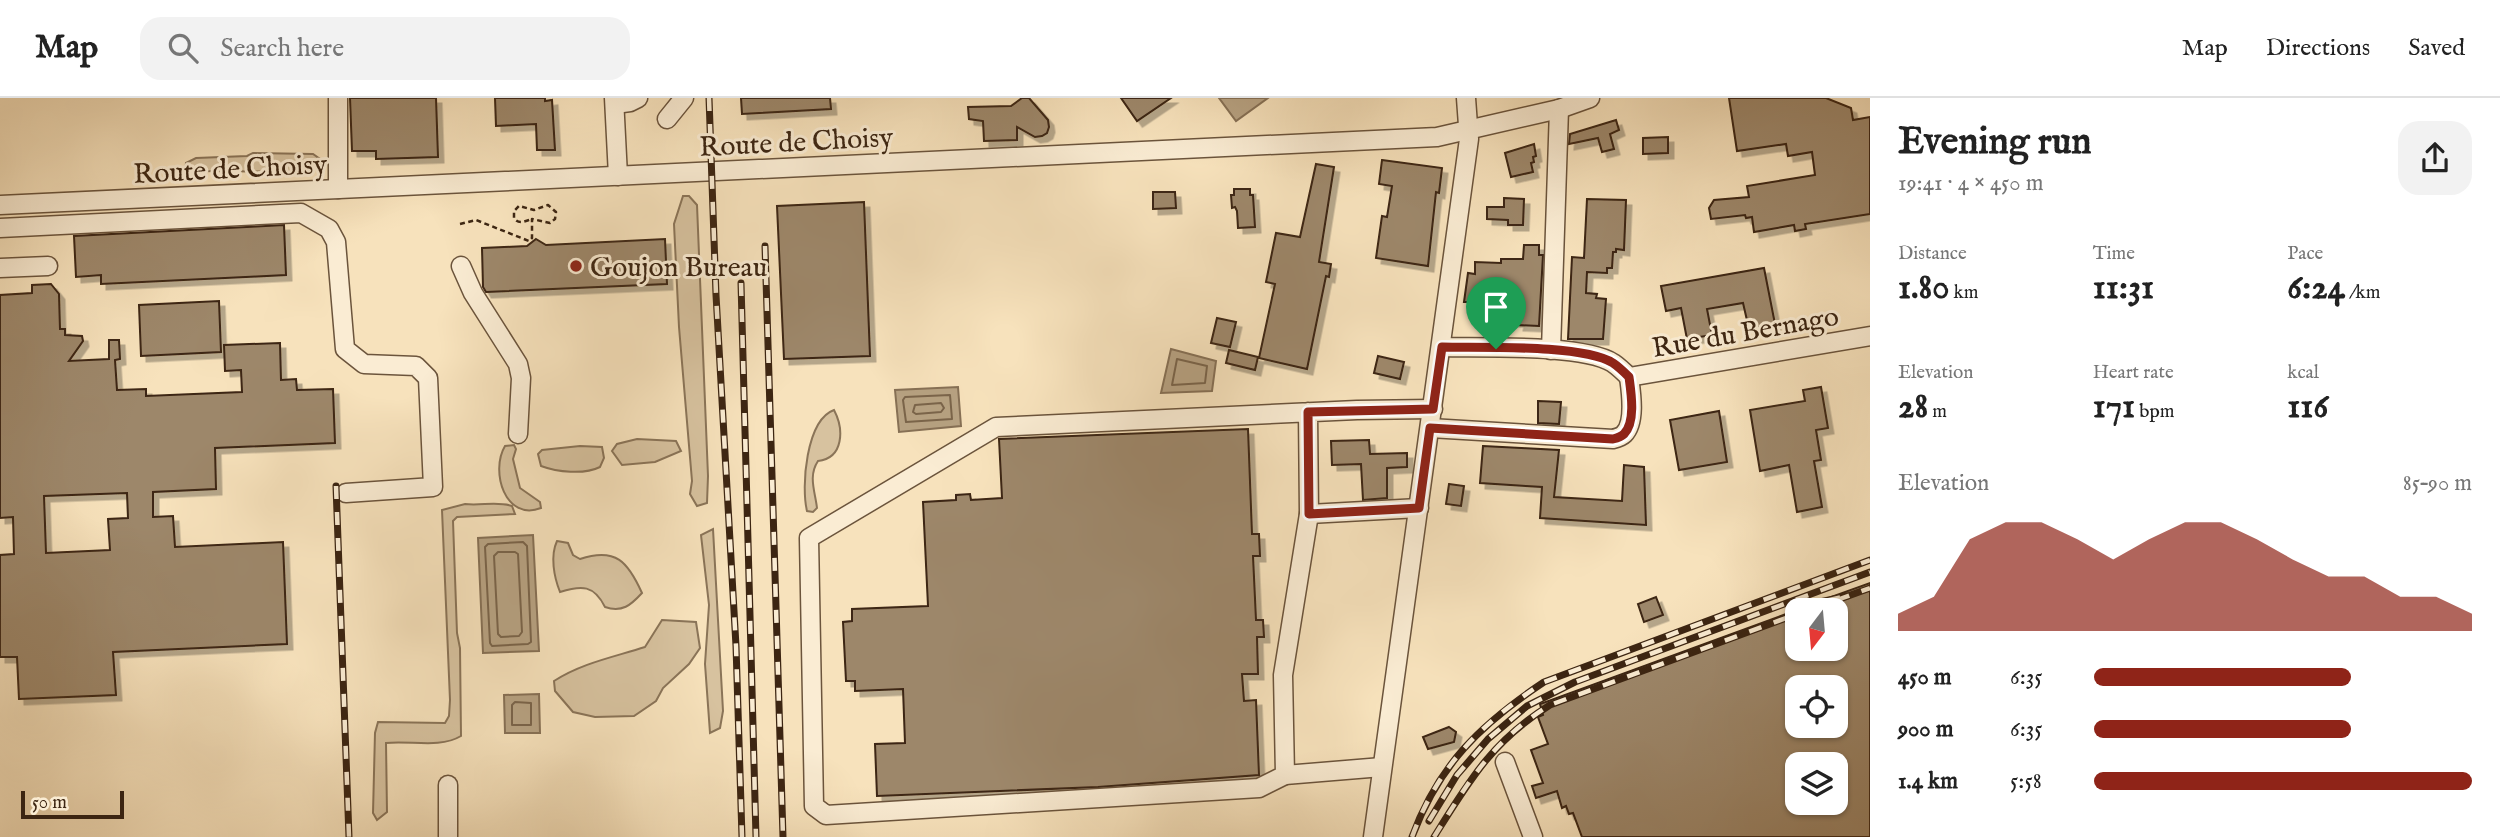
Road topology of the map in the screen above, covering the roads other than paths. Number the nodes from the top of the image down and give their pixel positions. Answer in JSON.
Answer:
{"nodes":[{"id":1,"x":338,"y":98,"type":"edge"},
{"id":2,"x":638,"y":98,"type":"edge"},
{"id":3,"x":684,"y":98,"type":"edge"},
{"id":4,"x":1466,"y":98,"type":"edge"},
{"id":5,"x":1590,"y":98,"type":"edge"},
{"id":6,"x":615,"y":101,"type":"edge"},
{"id":7,"x":1559,"y":108,"type":"junction"},
{"id":8,"x":667,"y":119,"type":"dead end"},
{"id":9,"x":1468,"y":131,"type":"junction"},
{"id":10,"x":618,"y":176,"type":"junction"},
{"id":11,"x":338,"y":189,"type":"junction"},
{"id":12,"x":0,"y":205,"type":"edge"},
{"id":13,"x":0,"y":228,"type":"edge"},
{"id":14,"x":48,"y":266,"type":"dead end"},
{"id":15,"x":461,"y":266,"type":"dead end"},
{"id":16,"x":0,"y":268,"type":"edge"},
{"id":17,"x":1870,"y":336,"type":"edge"},
{"id":18,"x":1442,"y":347,"type":"junction"},
{"id":19,"x":1551,"y":350,"type":"junction"},
{"id":20,"x":1629,"y":377,"type":"junction"},
{"id":21,"x":1433,"y":409,"type":"junction"},
{"id":22,"x":1308,"y":412,"type":"junction"},
{"id":23,"x":1430,"y":428,"type":"junction"},
{"id":24,"x":518,"y":434,"type":"dead end"},
{"id":25,"x":346,"y":492,"type":"dead end"},
{"id":26,"x":1419,"y":508,"type":"junction"},
{"id":27,"x":1309,"y":514,"type":"junction"},
{"id":28,"x":1505,"y":762,"type":"dead end"},
{"id":29,"x":1382,"y":767,"type":"junction"},
{"id":30,"x":1285,"y":775,"type":"junction"},
{"id":31,"x":448,"y":785,"type":"dead end"},
{"id":32,"x":448,"y":837,"type":"edge"},
{"id":33,"x":1373,"y":837,"type":"edge"},
{"id":34,"x":1533,"y":837,"type":"edge"}],
"edges":[{"from":1,"to":11,"type":"street"},
{"from":2,"to":6,"type":"street"},
{"from":3,"to":8,"type":"street"},
{"from":4,"to":9,"type":"street"},
{"from":5,"to":7,"type":"street","name":"Route de Choisy"},
{"from":6,"to":10,"type":"street"},
{"from":7,"to":9,"type":"street","name":"Route de Choisy"},
{"from":7,"to":19,"type":"street"},
{"from":9,"to":10,"type":"street","name":"Route de Choisy"},
{"from":9,"to":18,"type":"street"},
{"from":10,"to":11,"type":"street","name":"Route de Choisy"},
{"from":11,"to":12,"type":"street","name":"Route de Choisy"},
{"from":13,"to":25,"type":"street"},
{"from":14,"to":16,"type":"street"},
{"from":15,"to":24,"type":"street"},
{"from":17,"to":20,"type":"street","name":"Rue du Bernago"},
{"from":18,"to":19,"type":"street","name":"Rue du Bernago"},
{"from":18,"to":21,"type":"street"},
{"from":19,"to":20,"type":"street","name":"Rue du Bernago"},
{"from":20,"to":23,"type":"street","name":"Rue du Bernago"},
{"from":21,"to":22,"type":"street"},
{"from":21,"to":23,"type":"street"},
{"from":22,"to":27,"type":"street"},
{"from":22,"to":30,"type":"street"},
{"from":23,"to":26,"type":"street"},
{"from":26,"to":27,"type":"street"},
{"from":26,"to":29,"type":"street"},
{"from":27,"to":30,"type":"street"},
{"from":28,"to":34,"type":"street"},
{"from":29,"to":30,"type":"street"},
{"from":29,"to":33,"type":"street"},
{"from":31,"to":32,"type":"street"}]}
